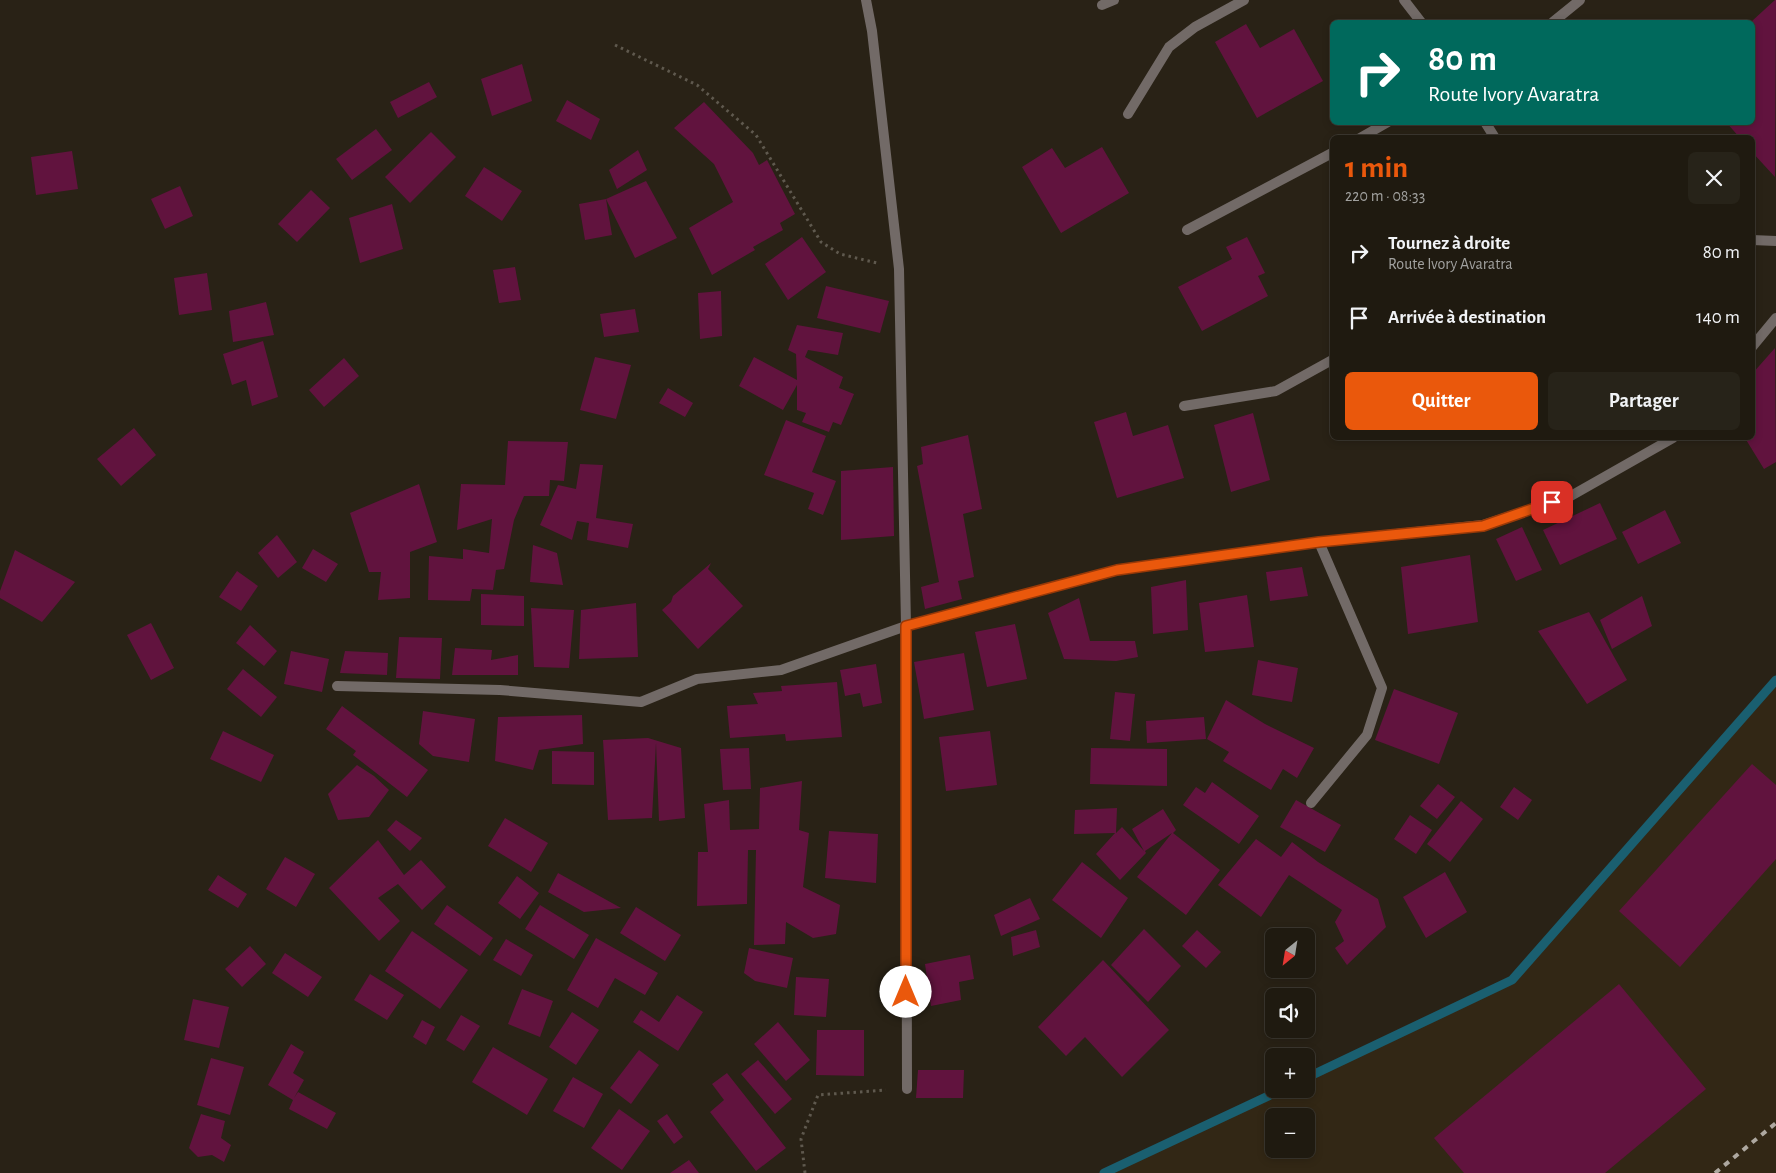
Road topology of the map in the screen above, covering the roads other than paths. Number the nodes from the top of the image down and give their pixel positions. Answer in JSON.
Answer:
{"nodes":[{"id":1,"x":866,"y":0,"type":"edge"},
{"id":2,"x":1114,"y":0,"type":"edge"},
{"id":3,"x":1244,"y":0,"type":"edge"},
{"id":4,"x":1404,"y":0,"type":"edge"},
{"id":5,"x":1580,"y":0,"type":"edge"},
{"id":6,"x":1102,"y":6,"type":"dead end"},
{"id":7,"x":1419,"y":20,"type":"edge"},
{"id":8,"x":1555,"y":20,"type":"edge"},
{"id":9,"x":1128,"y":114,"type":"dead end"},
{"id":10,"x":1383,"y":125,"type":"edge"},
{"id":11,"x":1365,"y":135,"type":"edge"},
{"id":12,"x":1330,"y":154,"type":"edge"},
{"id":13,"x":1187,"y":230,"type":"dead end"},
{"id":14,"x":1755,"y":240,"type":"edge"},
{"id":15,"x":1776,"y":241,"type":"edge"},
{"id":16,"x":1776,"y":318,"type":"edge"},
{"id":17,"x":1755,"y":343,"type":"edge"},
{"id":18,"x":1330,"y":361,"type":"edge"},
{"id":19,"x":1184,"y":406,"type":"dead end"},
{"id":20,"x":1669,"y":440,"type":"edge"},
{"id":21,"x":1319,"y":542,"type":"junction"},
{"id":22,"x":906,"y":626,"type":"junction"},
{"id":23,"x":337,"y":686,"type":"dead end"},
{"id":24,"x":1311,"y":803,"type":"dead end"},
{"id":25,"x":907,"y":1089,"type":"road end"}],
"edges":[{"from":1,"to":22,"type":"street"},
{"from":2,"to":6,"type":"street"},
{"from":3,"to":9,"type":"street"},
{"from":4,"to":7,"type":"street"},
{"from":5,"to":8,"type":"street"},
{"from":10,"to":11,"type":"street"},
{"from":12,"to":13,"type":"street"},
{"from":14,"to":15,"type":"street"},
{"from":16,"to":17,"type":"street"},
{"from":18,"to":19,"type":"street"},
{"from":20,"to":21,"type":"street"},
{"from":21,"to":22,"type":"street"},
{"from":21,"to":24,"type":"street"},
{"from":22,"to":23,"type":"street"},
{"from":22,"to":25,"type":"street"}]}
